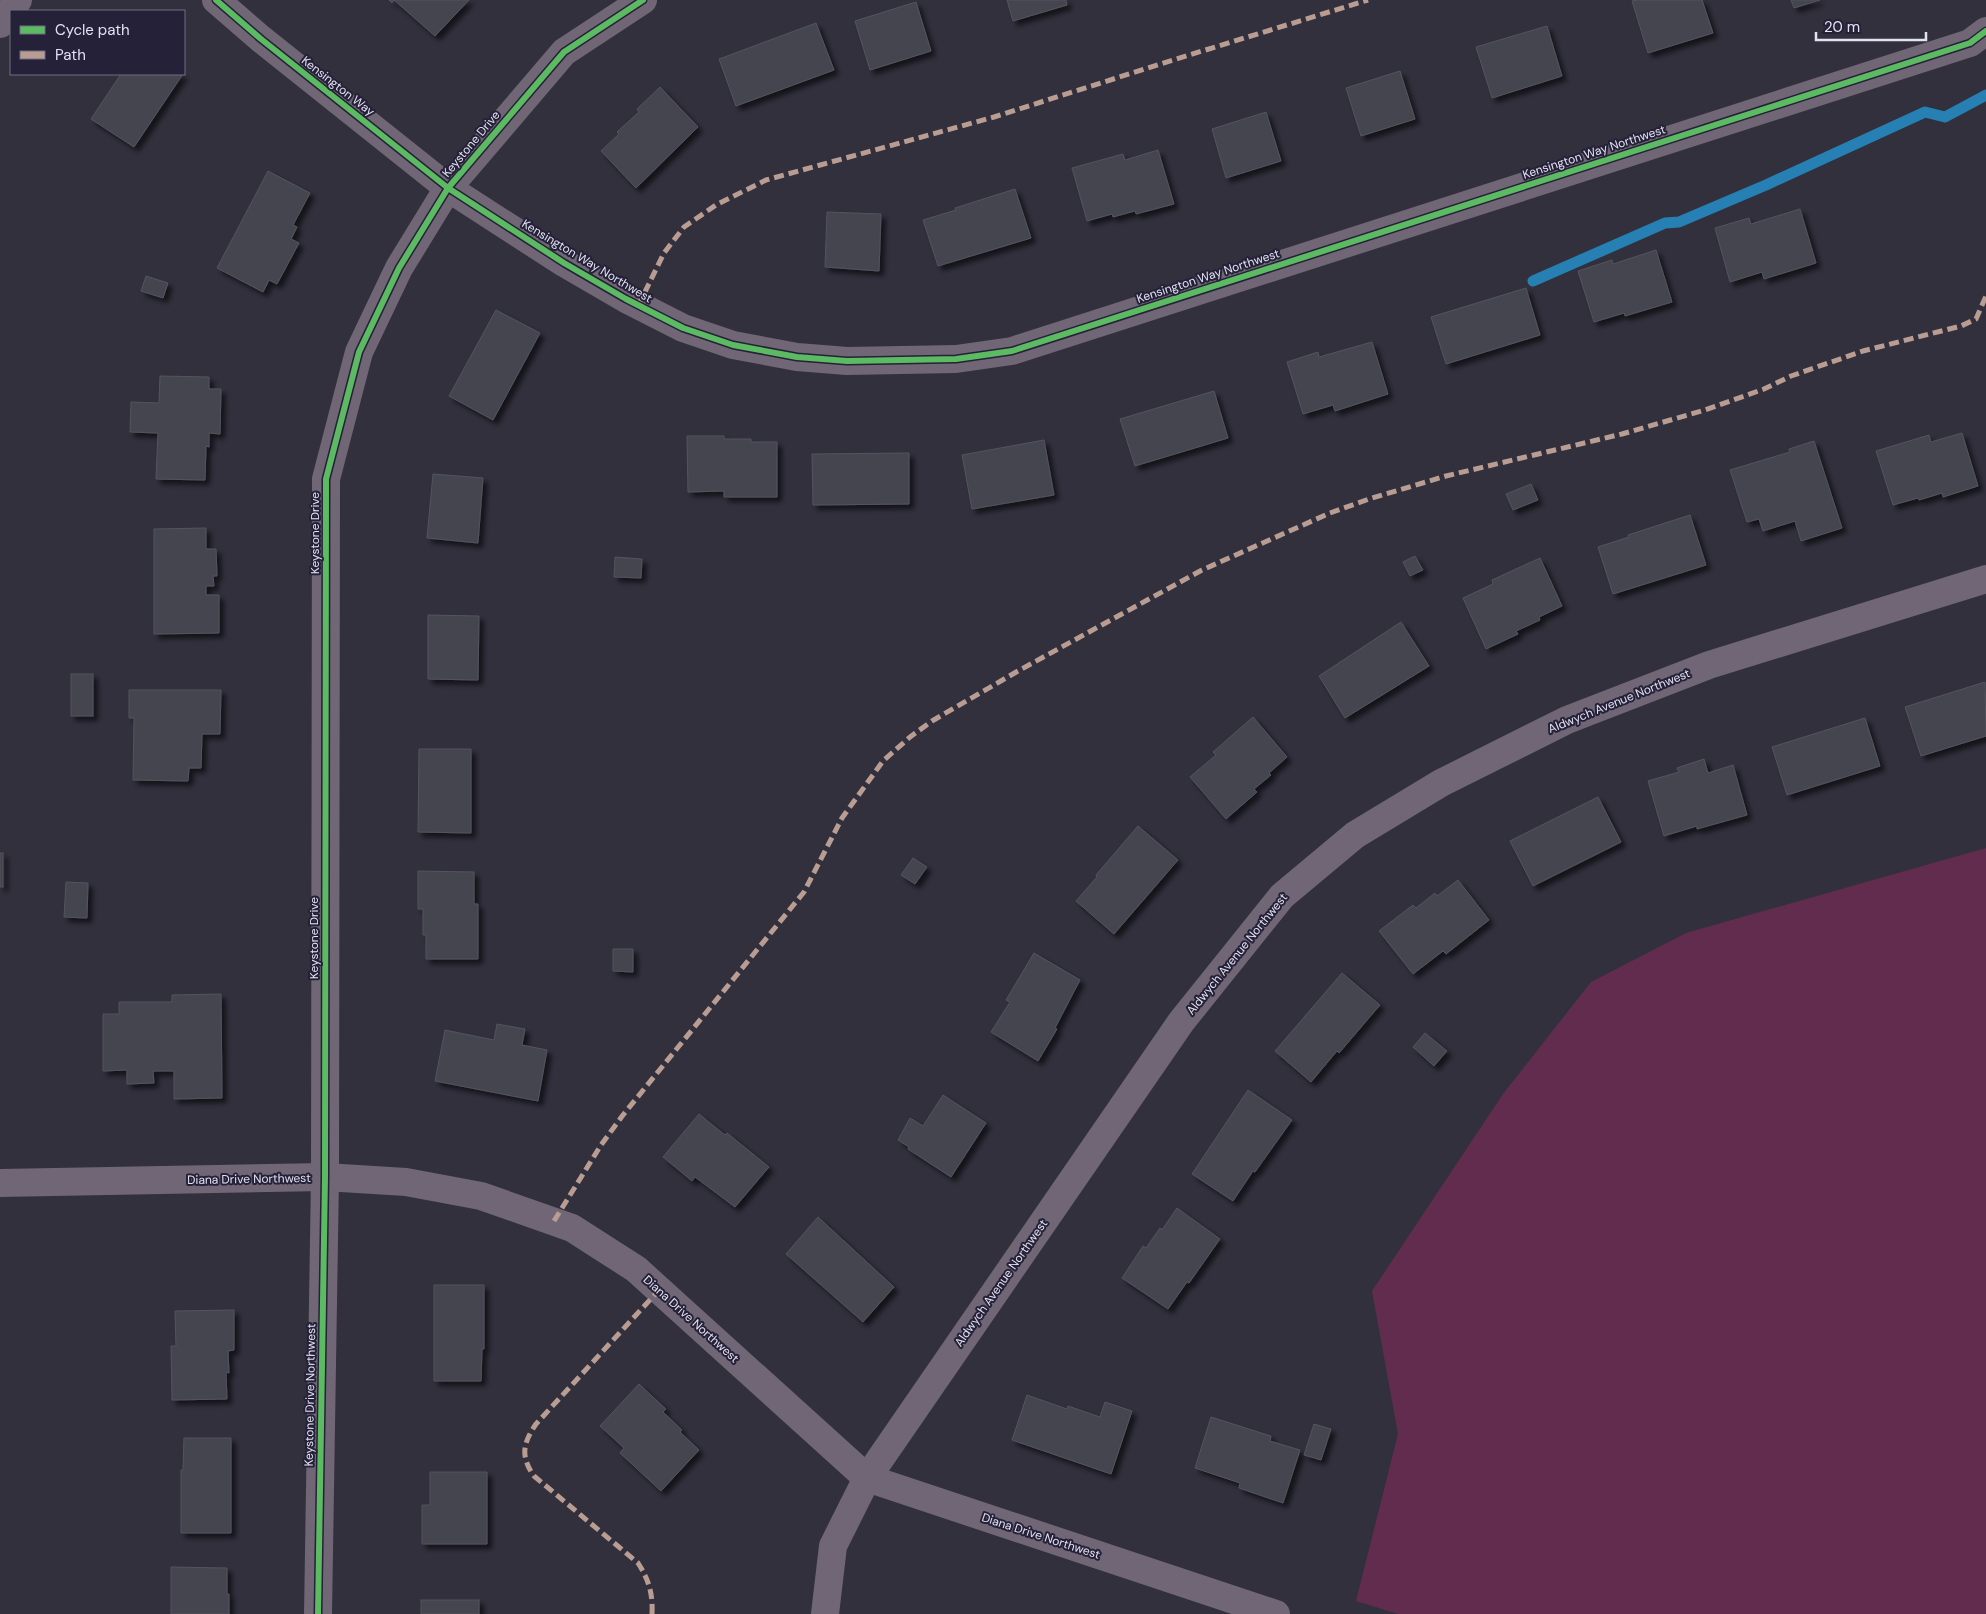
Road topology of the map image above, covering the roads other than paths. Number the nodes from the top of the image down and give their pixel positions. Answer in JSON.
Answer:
{"nodes":[{"id":1,"x":216,"y":0,"type":"edge"},
{"id":2,"x":643,"y":0,"type":"edge"},
{"id":3,"x":10,"y":11,"type":"edge"},
{"id":4,"x":0,"y":24,"type":"edge"},
{"id":5,"x":1986,"y":31,"type":"edge"},
{"id":6,"x":448,"y":188,"type":"junction"},
{"id":7,"x":1986,"y":579,"type":"edge"},
{"id":8,"x":325,"y":1177,"type":"junction"},
{"id":9,"x":0,"y":1183,"type":"edge"},
{"id":10,"x":867,"y":1478,"type":"junction"},
{"id":11,"x":318,"y":1614,"type":"edge"},
{"id":12,"x":825,"y":1614,"type":"edge"},
{"id":13,"x":1276,"y":1614,"type":"edge"}],
"edges":[{"from":1,"to":6,"type":"street","name":"Kensington Way"},
{"from":2,"to":6,"type":"street","name":"Keystone Drive"},
{"from":3,"to":4,"type":"street"},
{"from":5,"to":6,"type":"street","name":"Kensington Way Northwest"},
{"from":6,"to":8,"type":"street","name":"Keystone Drive"},
{"from":7,"to":10,"type":"street","name":"Aldwych Avenue Northwest"},
{"from":8,"to":9,"type":"street","name":"Diana Drive Northwest"},
{"from":8,"to":10,"type":"street","name":"Diana Drive Northwest"},
{"from":8,"to":11,"type":"street","name":"Keystone Drive Northwest"},
{"from":10,"to":12,"type":"street","name":"Aldwych Avenue Northwest"},
{"from":10,"to":13,"type":"street","name":"Diana Drive Northwest"}]}
